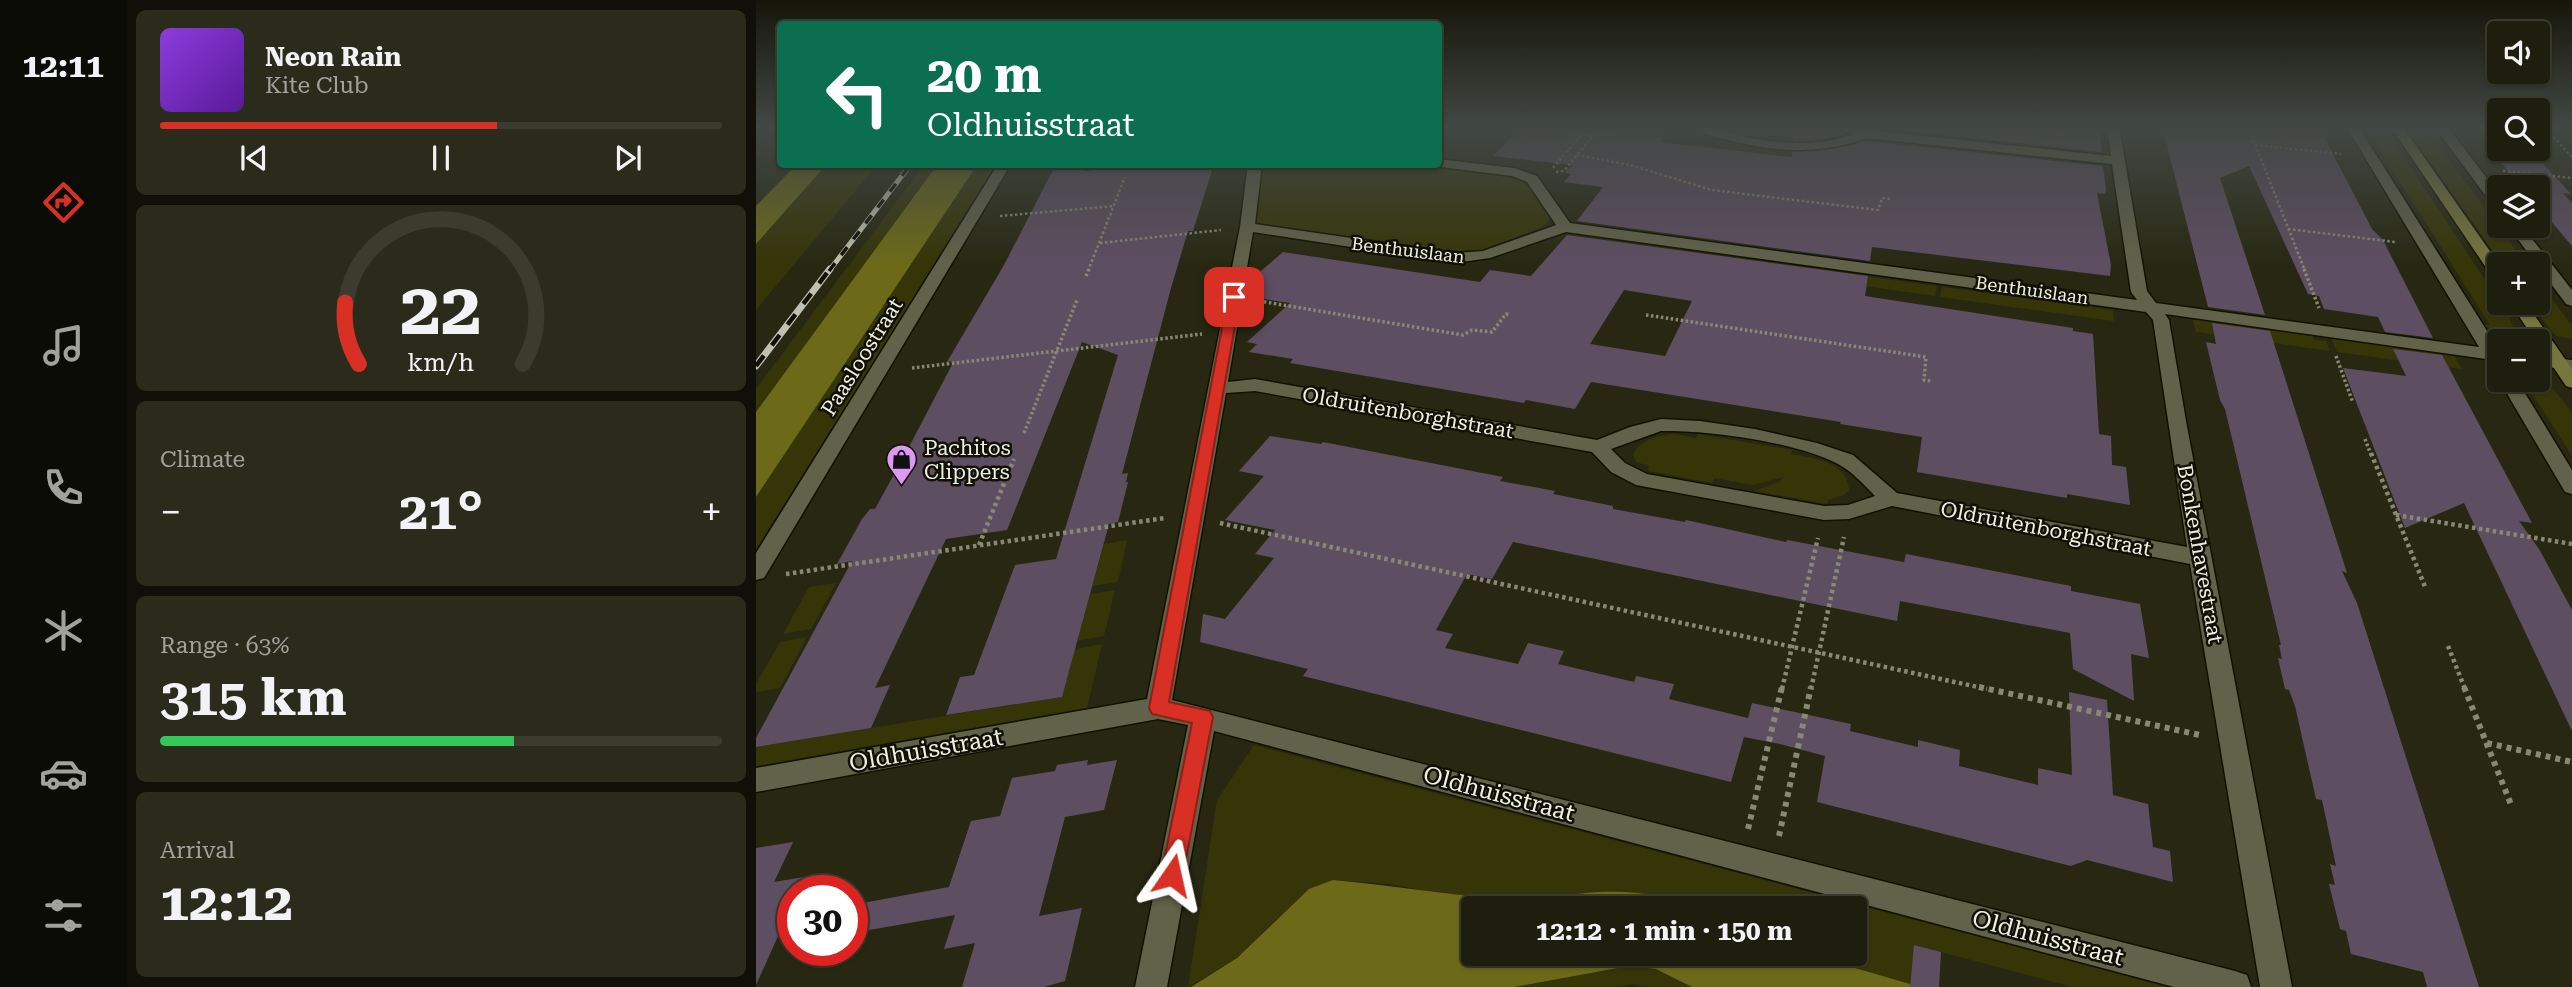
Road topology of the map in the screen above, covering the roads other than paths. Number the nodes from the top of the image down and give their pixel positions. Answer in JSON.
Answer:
{"nodes":[{"id":1,"x":1000,"y":172,"type":"edge"},
{"id":2,"x":1254,"y":172,"type":"edge"},
{"id":3,"x":1507,"y":172,"type":"edge"},
{"id":4,"x":2120,"y":172,"type":"edge"},
{"id":5,"x":2380,"y":172,"type":"edge"},
{"id":6,"x":2428,"y":172,"type":"edge"},
{"id":7,"x":2475,"y":172,"type":"edge"},
{"id":8,"x":2487,"y":188,"type":"edge"},
{"id":9,"x":1565,"y":227,"type":"junction"},
{"id":10,"x":1247,"y":228,"type":"junction"},
{"id":11,"x":2524,"y":238,"type":"edge"},
{"id":12,"x":2487,"y":258,"type":"edge"},
{"id":13,"x":2572,"y":301,"type":"edge"},
{"id":14,"x":2149,"y":306,"type":"junction"},
{"id":15,"x":2527,"y":315,"type":"edge"},
{"id":16,"x":2487,"y":342,"type":"edge"},
{"id":17,"x":2487,"y":356,"type":"edge"},
{"id":18,"x":2566,"y":364,"type":"edge"},
{"id":19,"x":2572,"y":382,"type":"edge"},
{"id":20,"x":1217,"y":388,"type":"junction"},
{"id":21,"x":2515,"y":392,"type":"edge"},
{"id":22,"x":1599,"y":447,"type":"junction"},
{"id":23,"x":2572,"y":487,"type":"edge"},
{"id":24,"x":1891,"y":499,"type":"junction"},
{"id":25,"x":2202,"y":558,"type":"junction"},
{"id":26,"x":756,"y":572,"type":"edge"},
{"id":27,"x":1158,"y":708,"type":"junction"},
{"id":28,"x":1203,"y":717,"type":"junction"},
{"id":29,"x":756,"y":780,"type":"edge"},
{"id":30,"x":1151,"y":987,"type":"edge"},
{"id":31,"x":2235,"y":987,"type":"edge"},
{"id":32,"x":2276,"y":987,"type":"edge"}],
"edges":[{"from":1,"to":26,"type":"street","name":"Paasloostraat"},
{"from":2,"to":10,"type":"street"},
{"from":3,"to":9,"type":"street"},
{"from":4,"to":14,"type":"street","name":"Bonkenhavestraat"},
{"from":5,"to":16,"type":"street"},
{"from":6,"to":12,"type":"main road"},
{"from":7,"to":8,"type":"street"},
{"from":9,"to":10,"type":"street","name":"Benthuislaan"},
{"from":9,"to":14,"type":"street","name":"Benthuislaan"},
{"from":10,"to":20,"type":"street"},
{"from":11,"to":13,"type":"street"},
{"from":14,"to":17,"type":"street","name":"Benthuislaan"},
{"from":14,"to":25,"type":"street","name":"Bonkenhavestraat"},
{"from":15,"to":18,"type":"main road"},
{"from":18,"to":19,"type":"main road"},
{"from":20,"to":22,"type":"street","name":"Oldruitenborghstraat"},
{"from":20,"to":27,"type":"street"},
{"from":21,"to":23,"type":"street"},
{"from":22,"to":24,"type":"street","name":"Oldruitenborghstraat"},
{"from":22,"to":24,"type":"street"},
{"from":24,"to":25,"type":"street","name":"Oldruitenborghstraat"},
{"from":25,"to":32,"type":"street","name":"Bonkenhavestraat"},
{"from":27,"to":28,"type":"street","name":"Oldhuisstraat"},
{"from":27,"to":29,"type":"street","name":"Oldhuisstraat"},
{"from":28,"to":30,"type":"street"},
{"from":28,"to":31,"type":"street","name":"Oldhuisstraat"}]}
